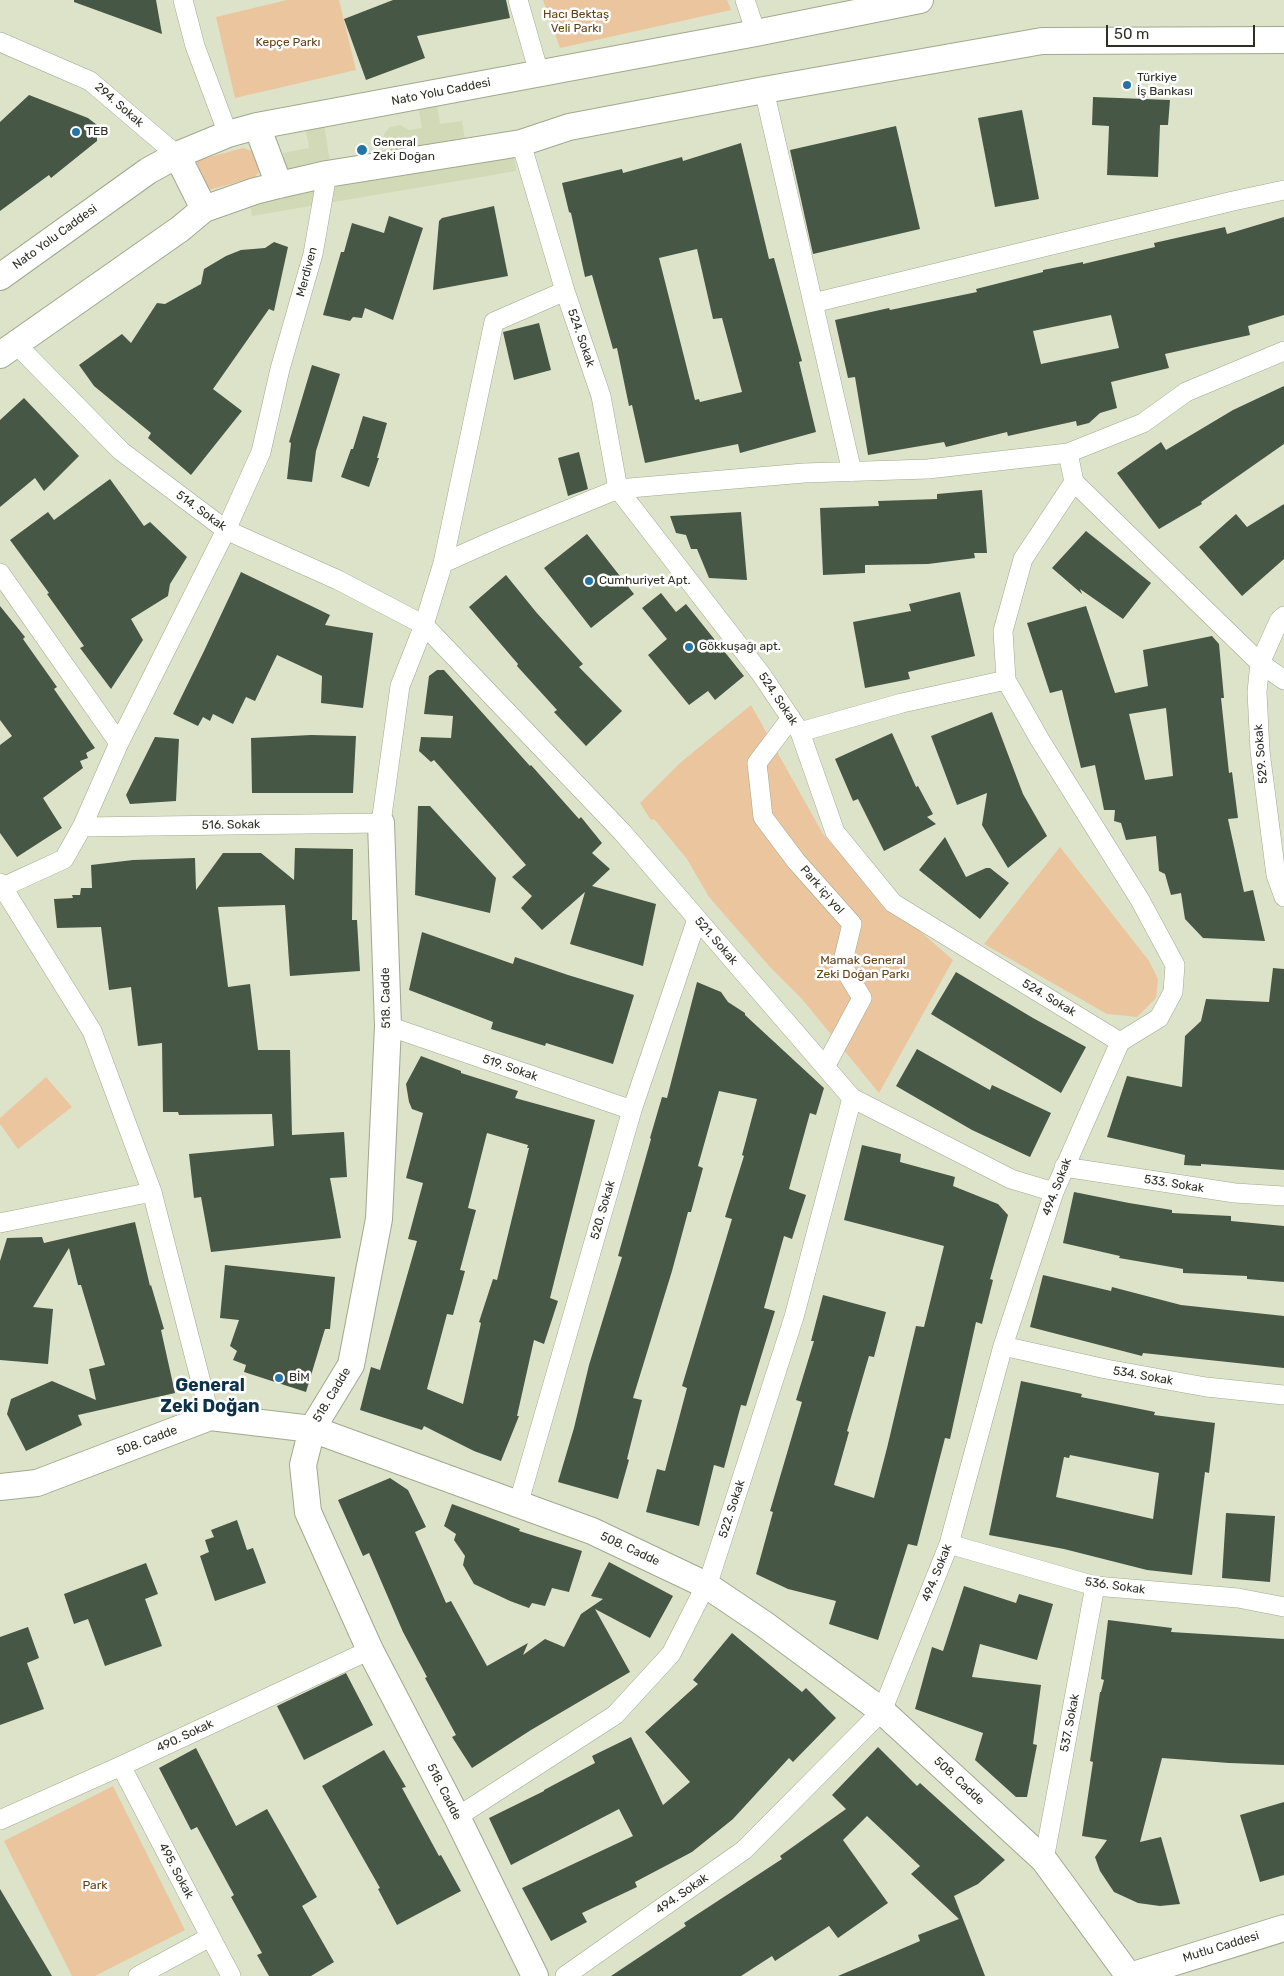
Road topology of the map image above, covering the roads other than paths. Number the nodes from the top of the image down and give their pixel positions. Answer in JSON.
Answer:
{"nodes":[{"id":1,"x":183,"y":0,"type":"edge"},
{"id":2,"x":518,"y":0,"type":"edge"},
{"id":3,"x":745,"y":0,"type":"edge"},
{"id":4,"x":920,"y":0,"type":"edge"},
{"id":5,"x":756,"y":33,"type":"junction"},
{"id":6,"x":1284,"y":40,"type":"edge"},
{"id":7,"x":0,"y":42,"type":"edge"},
{"id":8,"x":539,"y":73,"type":"junction"},
{"id":9,"x":764,"y":90,"type":"junction"},
{"id":10,"x":257,"y":126,"type":"junction"},
{"id":11,"x":228,"y":134,"type":"junction"},
{"id":12,"x":521,"y":143,"type":"junction"},
{"id":13,"x":177,"y":155,"type":"junction"},
{"id":14,"x":327,"y":174,"type":"junction"},
{"id":15,"x":279,"y":185,"type":"junction"},
{"id":16,"x":1284,"y":190,"type":"edge"},
{"id":17,"x":204,"y":210,"type":"junction"},
{"id":18,"x":0,"y":277,"type":"edge"},
{"id":19,"x":565,"y":291,"type":"junction"},
{"id":20,"x":814,"y":303,"type":"junction"},
{"id":21,"x":8,"y":349,"type":"edge"},
{"id":22,"x":1284,"y":351,"type":"edge"},
{"id":23,"x":1068,"y":454,"type":"junction"},
{"id":24,"x":852,"y":472,"type":"junction"},
{"id":25,"x":1074,"y":482,"type":"junction"},
{"id":26,"x":618,"y":489,"type":"junction"},
{"id":27,"x":226,"y":530,"type":"junction"},
{"id":28,"x":443,"y":563,"type":"junction"},
{"id":29,"x":0,"y":573,"type":"edge"},
{"id":30,"x":1284,"y":616,"type":"edge"},
{"id":31,"x":424,"y":625,"type":"junction"},
{"id":32,"x":1260,"y":663,"type":"junction"},
{"id":33,"x":1006,"y":680,"type":"junction"},
{"id":34,"x":1284,"y":680,"type":"edge"},
{"id":35,"x":795,"y":725,"type":"junction"},
{"id":36,"x":119,"y":742,"type":"junction"},
{"id":37,"x":381,"y":823,"type":"junction"},
{"id":38,"x":82,"y":827,"type":"junction"},
{"id":39,"x":1,"y":886,"type":"edge"},
{"id":40,"x":1284,"y":897,"type":"edge"},
{"id":41,"x":697,"y":919,"type":"junction"},
{"id":42,"x":388,"y":1026,"type":"junction"},
{"id":43,"x":1120,"y":1042,"type":"junction"},
{"id":44,"x":825,"y":1067,"type":"junction"},
{"id":45,"x":852,"y":1098,"type":"junction"},
{"id":46,"x":632,"y":1110,"type":"junction"},
{"id":47,"x":1064,"y":1167,"type":"junction"},
{"id":48,"x":152,"y":1192,"type":"junction"},
{"id":49,"x":1054,"y":1192,"type":"junction"},
{"id":50,"x":1284,"y":1196,"type":"edge"},
{"id":51,"x":0,"y":1222,"type":"edge"},
{"id":52,"x":1003,"y":1346,"type":"junction"},
{"id":53,"x":1284,"y":1395,"type":"edge"},
{"id":54,"x":210,"y":1417,"type":"junction"},
{"id":55,"x":312,"y":1429,"type":"junction"},
{"id":56,"x":0,"y":1487,"type":"edge"},
{"id":57,"x":518,"y":1504,"type":"junction"},
{"id":58,"x":949,"y":1544,"type":"junction"},
{"id":59,"x":706,"y":1585,"type":"junction"},
{"id":60,"x":1095,"y":1586,"type":"junction"},
{"id":61,"x":1284,"y":1608,"type":"edge"},
{"id":62,"x":370,"y":1650,"type":"junction"},
{"id":63,"x":882,"y":1711,"type":"junction"},
{"id":64,"x":121,"y":1766,"type":"junction"},
{"id":65,"x":456,"y":1817,"type":"junction"},
{"id":66,"x":0,"y":1820,"type":"edge"},
{"id":67,"x":1044,"y":1860,"type":"junction"},
{"id":68,"x":1284,"y":1928,"type":"edge"},
{"id":69,"x":210,"y":1936,"type":"junction"},
{"id":70,"x":138,"y":1976,"type":"edge"},
{"id":71,"x":231,"y":1976,"type":"edge"},
{"id":72,"x":536,"y":1976,"type":"edge"},
{"id":73,"x":565,"y":1976,"type":"edge"},
{"id":74,"x":1130,"y":1976,"type":"edge"}],
"edges":[{"from":1,"to":11,"type":"street"},
{"from":2,"to":8,"type":"street"},
{"from":3,"to":5,"type":"street"},
{"from":4,"to":5,"type":"street","name":"Nato Yolu Caddesi"},
{"from":5,"to":8,"type":"street","name":"Nato Yolu Caddesi"},
{"from":6,"to":9,"type":"street"},
{"from":7,"to":13,"type":"street","name":"294. Sokak"},
{"from":8,"to":10,"type":"street","name":"Nato Yolu Caddesi"},
{"from":9,"to":12,"type":"street"},
{"from":9,"to":20,"type":"street"},
{"from":10,"to":11,"type":"street","name":"Nato Yolu Caddesi"},
{"from":10,"to":15,"type":"street"},
{"from":11,"to":13,"type":"street","name":"Nato Yolu Caddesi"},
{"from":12,"to":14,"type":"street"},
{"from":12,"to":19,"type":"street","name":"524. Sokak"},
{"from":13,"to":17,"type":"street"},
{"from":13,"to":18,"type":"street","name":"Nato Yolu Caddesi"},
{"from":14,"to":15,"type":"street"},
{"from":14,"to":27,"type":"street","name":"Merdiven"},
{"from":15,"to":17,"type":"street"},
{"from":16,"to":20,"type":"street"},
{"from":17,"to":21,"type":"street"},
{"from":19,"to":26,"type":"street","name":"524. Sokak"},
{"from":19,"to":28,"type":"street"},
{"from":20,"to":24,"type":"street"},
{"from":21,"to":27,"type":"street","name":"514. Sokak"},
{"from":22,"to":23,"type":"street"},
{"from":23,"to":24,"type":"street"},
{"from":23,"to":25,"type":"street"},
{"from":24,"to":26,"type":"street"},
{"from":25,"to":32,"type":"street"},
{"from":25,"to":33,"type":"street"},
{"from":26,"to":28,"type":"street"},
{"from":26,"to":35,"type":"street","name":"524. Sokak"},
{"from":27,"to":31,"type":"street","name":"514. Sokak"},
{"from":27,"to":36,"type":"street","name":"Merdiven"},
{"from":28,"to":31,"type":"street"},
{"from":29,"to":36,"type":"street"},
{"from":30,"to":32,"type":"street","name":"529. Sokak"},
{"from":31,"to":37,"type":"street"},
{"from":31,"to":41,"type":"street","name":"521. Sokak"},
{"from":32,"to":34,"type":"street"},
{"from":32,"to":40,"type":"street","name":"529. Sokak"},
{"from":33,"to":35,"type":"street"},
{"from":33,"to":43,"type":"street"},
{"from":35,"to":43,"type":"street","name":"524. Sokak"},
{"from":35,"to":44,"type":"street","name":"Park içi yol"},
{"from":36,"to":38,"type":"street","name":"Merdiven"},
{"from":37,"to":38,"type":"street","name":"516. Sokak"},
{"from":37,"to":42,"type":"street","name":"518. Cadde"},
{"from":38,"to":39,"type":"street","name":"Merdiven"},
{"from":39,"to":48,"type":"street"},
{"from":41,"to":44,"type":"street","name":"521. Sokak"},
{"from":41,"to":46,"type":"street","name":"520. Sokak"},
{"from":42,"to":46,"type":"street","name":"519. Sokak"},
{"from":42,"to":55,"type":"street","name":"518. Cadde"},
{"from":43,"to":47,"type":"street","name":"494. Sokak"},
{"from":44,"to":45,"type":"street","name":"521. Sokak"},
{"from":45,"to":49,"type":"street","name":"521. Sokak"},
{"from":45,"to":59,"type":"street","name":"522. Sokak"},
{"from":46,"to":57,"type":"street","name":"520. Sokak"},
{"from":47,"to":49,"type":"street","name":"494. Sokak"},
{"from":47,"to":50,"type":"street","name":"533. Sokak"},
{"from":48,"to":51,"type":"street"},
{"from":48,"to":54,"type":"street"},
{"from":49,"to":52,"type":"street","name":"494. Sokak"},
{"from":52,"to":53,"type":"street","name":"534. Sokak"},
{"from":52,"to":58,"type":"street","name":"494. Sokak"},
{"from":54,"to":55,"type":"street","name":"508. Cadde"},
{"from":54,"to":56,"type":"street","name":"508. Cadde"},
{"from":55,"to":57,"type":"street","name":"508. Cadde"},
{"from":55,"to":62,"type":"street","name":"518. Cadde"},
{"from":57,"to":59,"type":"street","name":"508. Cadde"},
{"from":58,"to":60,"type":"street","name":"536. Sokak"},
{"from":58,"to":63,"type":"street","name":"494. Sokak"},
{"from":59,"to":63,"type":"street","name":"508. Cadde"},
{"from":59,"to":65,"type":"street","name":"522. Sokak"},
{"from":60,"to":61,"type":"street","name":"536. Sokak"},
{"from":60,"to":67,"type":"street","name":"537. Sokak"},
{"from":62,"to":64,"type":"street","name":"490. Sokak"},
{"from":62,"to":65,"type":"street","name":"518. Cadde"},
{"from":63,"to":67,"type":"street","name":"508. Cadde"},
{"from":63,"to":73,"type":"street","name":"494. Sokak"},
{"from":64,"to":66,"type":"street","name":"490. Sokak"},
{"from":64,"to":69,"type":"street","name":"495. Sokak"},
{"from":65,"to":72,"type":"street","name":"518. Cadde"},
{"from":67,"to":74,"type":"street","name":"508. Cadde"},
{"from":68,"to":74,"type":"street","name":"Mutlu Caddesi"},
{"from":69,"to":70,"type":"street"},
{"from":69,"to":71,"type":"street","name":"495. Sokak"}]}
